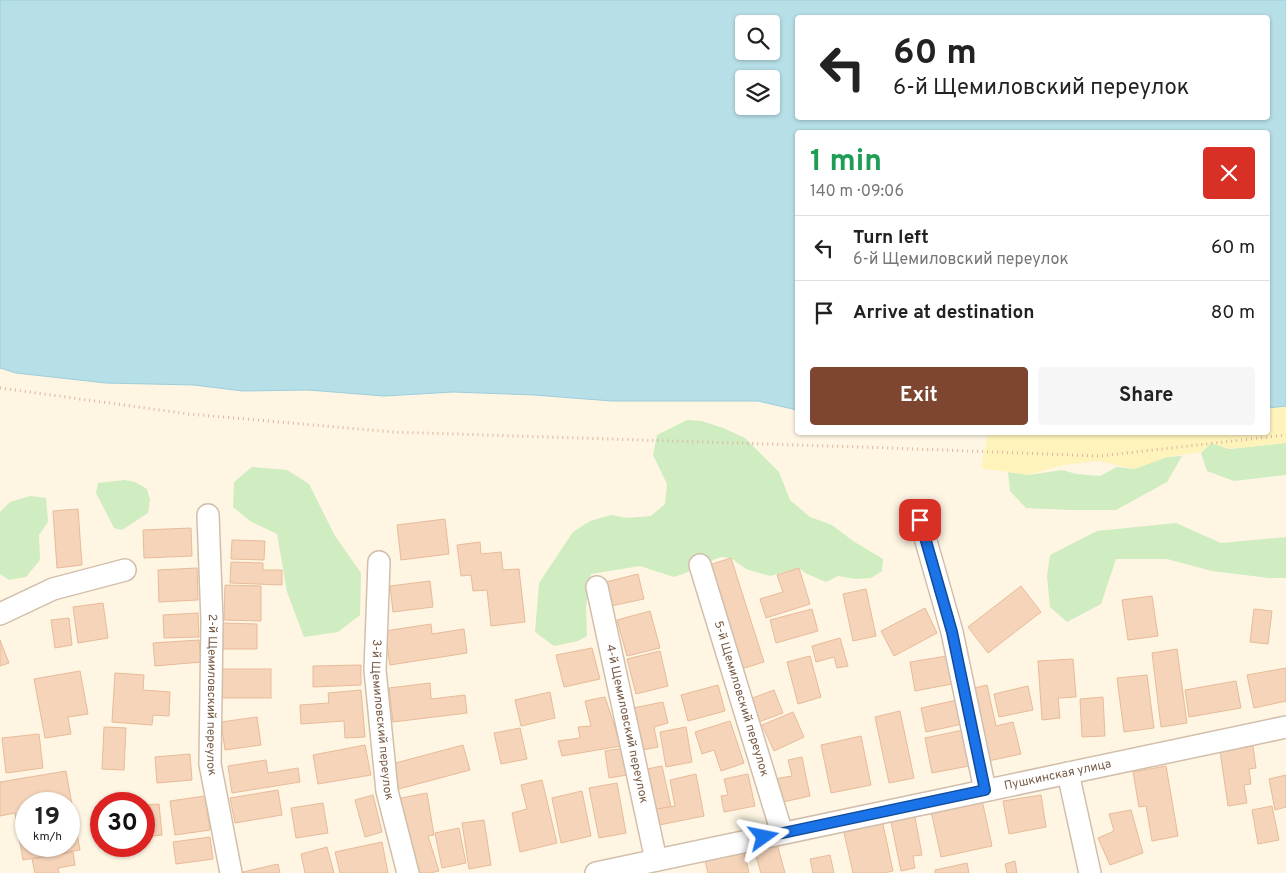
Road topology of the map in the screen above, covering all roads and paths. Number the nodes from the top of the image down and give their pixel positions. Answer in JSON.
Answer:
{"nodes":[{"id":1,"x":0,"y":388,"type":"edge"},
{"id":2,"x":1286,"y":435,"type":"edge"},
{"id":3,"x":208,"y":515,"type":"dead end"},
{"id":4,"x":920,"y":520,"type":"dead end"},
{"id":5,"x":379,"y":562,"type":"dead end"},
{"id":6,"x":700,"y":565,"type":"dead end"},
{"id":7,"x":125,"y":570,"type":"dead end"},
{"id":8,"x":597,"y":586,"type":"dead end"},
{"id":9,"x":0,"y":614,"type":"edge"},
{"id":10,"x":1286,"y":727,"type":"edge"},
{"id":11,"x":1068,"y":773,"type":"junction"},
{"id":12,"x":985,"y":790,"type":"junction"},
{"id":13,"x":782,"y":833,"type":"junction"},
{"id":14,"x":656,"y":860,"type":"junction"},
{"id":15,"x":231,"y":873,"type":"edge"},
{"id":16,"x":408,"y":873,"type":"edge"},
{"id":17,"x":597,"y":873,"type":"edge"},
{"id":18,"x":1090,"y":873,"type":"edge"}],
"edges":[{"from":1,"to":2,"type":"path"},
{"from":3,"to":15,"type":"street","name":"2-й Щемиловский переулок"},
{"from":4,"to":12,"type":"street"},
{"from":5,"to":16,"type":"street","name":"3-й Щемиловский переулок"},
{"from":6,"to":13,"type":"street","name":"5-й Щемиловский переулок"},
{"from":7,"to":9,"type":"street"},
{"from":8,"to":14,"type":"street","name":"4-й Щемиловский переулок"},
{"from":10,"to":11,"type":"street","name":"Пушкинская улица"},
{"from":11,"to":12,"type":"street","name":"Пушкинская улица"},
{"from":11,"to":18,"type":"street"},
{"from":12,"to":13,"type":"street","name":"Пушкинская улица"},
{"from":13,"to":14,"type":"street","name":"Пушкинская улица"},
{"from":14,"to":17,"type":"street","name":"Пушкинская улица"}]}
